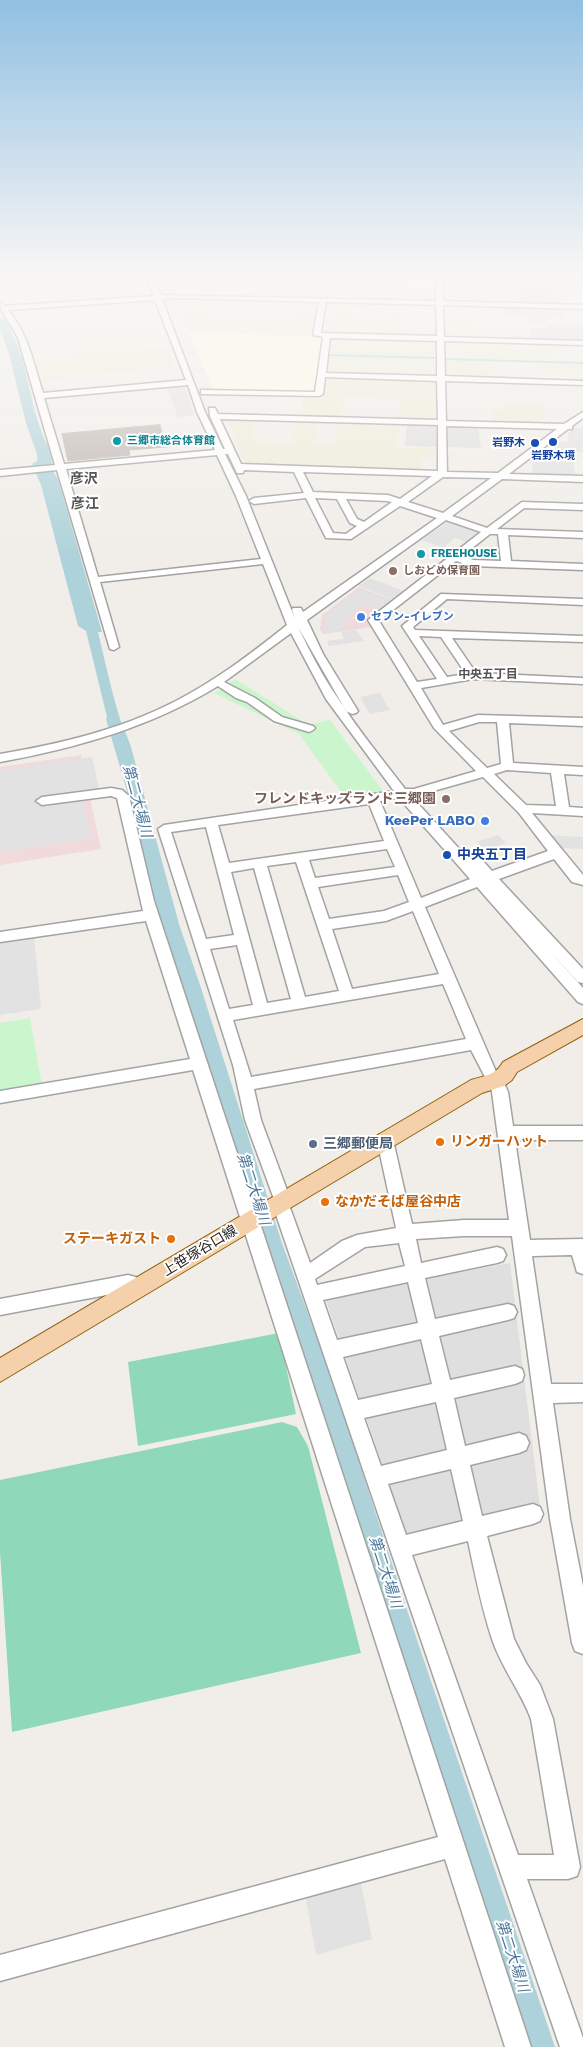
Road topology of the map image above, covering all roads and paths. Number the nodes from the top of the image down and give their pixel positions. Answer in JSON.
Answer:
{"nodes":[{"id":1,"x":32,"y":370,"type":"edge"},
{"id":2,"x":187,"y":370,"type":"edge"},
{"id":3,"x":194,"y":370,"type":"edge"},
{"id":4,"x":322,"y":370,"type":"edge"},
{"id":5,"x":440,"y":370,"type":"edge"},
{"id":6,"x":321,"y":375,"type":"junction"},
{"id":7,"x":440,"y":378,"type":"junction"},
{"id":8,"x":191,"y":382,"type":"junction"},
{"id":9,"x":583,"y":383,"type":"edge"},
{"id":10,"x":204,"y":392,"type":"junction"},
{"id":11,"x":40,"y":396,"type":"junction"},
{"id":12,"x":583,"y":414,"type":"edge"},
{"id":13,"x":214,"y":416,"type":"junction"},
{"id":14,"x":442,"y":423,"type":"junction"},
{"id":15,"x":566,"y":427,"type":"junction"},
{"id":16,"x":583,"y":427,"type":"edge"},
{"id":17,"x":230,"y":451,"type":"junction"},
{"id":18,"x":219,"y":452,"type":"junction"},
{"id":19,"x":238,"y":467,"type":"junction"},
{"id":20,"x":57,"y":468,"type":"junction"},
{"id":21,"x":297,"y":469,"type":"junction"},
{"id":22,"x":0,"y":473,"type":"edge"},
{"id":23,"x":442,"y":474,"type":"junction"},
{"id":24,"x":499,"y":476,"type":"junction"},
{"id":25,"x":582,"y":479,"type":"edge"},
{"id":26,"x":244,"y":480,"type":"dead end"},
{"id":27,"x":583,"y":492,"type":"edge"},
{"id":28,"x":309,"y":495,"type":"junction"},
{"id":29,"x":340,"y":496,"type":"junction"},
{"id":30,"x":254,"y":501,"type":"dead end"},
{"id":31,"x":400,"y":502,"type":"junction"},
{"id":32,"x":583,"y":507,"type":"edge"},
{"id":33,"x":444,"y":517,"type":"junction"},
{"id":34,"x":365,"y":526,"type":"junction"},
{"id":35,"x":488,"y":531,"type":"junction"},
{"id":36,"x":503,"y":532,"type":"junction"},
{"id":37,"x":583,"y":535,"type":"edge"},
{"id":38,"x":454,"y":557,"type":"junction"},
{"id":39,"x":267,"y":561,"type":"junction"},
{"id":40,"x":506,"y":564,"type":"junction"},
{"id":41,"x":583,"y":567,"type":"edge"},
{"id":42,"x":95,"y":580,"type":"junction"},
{"id":43,"x":431,"y":591,"type":"junction"},
{"id":44,"x":292,"y":599,"type":"dead end"},
{"id":45,"x":583,"y":602,"type":"edge"},
{"id":46,"x":297,"y":623,"type":"junction"},
{"id":47,"x":412,"y":633,"type":"junction"},
{"id":48,"x":444,"y":634,"type":"junction"},
{"id":49,"x":583,"y":639,"type":"edge"},
{"id":50,"x":114,"y":646,"type":"dead end"},
{"id":51,"x":473,"y":676,"type":"junction"},
{"id":52,"x":444,"y":681,"type":"junction"},
{"id":53,"x":583,"y":681,"type":"edge"},
{"id":54,"x":223,"y":685,"type":"dead end"},
{"id":55,"x":414,"y":686,"type":"junction"},
{"id":56,"x":503,"y":719,"type":"junction"},
{"id":57,"x":583,"y":722,"type":"edge"},
{"id":58,"x":309,"y":728,"type":"dead end"},
{"id":59,"x":442,"y":729,"type":"junction"},
{"id":60,"x":0,"y":758,"type":"edge"},
{"id":61,"x":507,"y":766,"type":"junction"},
{"id":62,"x":557,"y":770,"type":"junction"},
{"id":63,"x":484,"y":772,"type":"junction"},
{"id":64,"x":583,"y":772,"type":"edge"},
{"id":65,"x":408,"y":793,"type":"junction"},
{"id":66,"x":373,"y":799,"type":"junction"},
{"id":67,"x":42,"y":801,"type":"dead end"},
{"id":68,"x":523,"y":810,"type":"junction"},
{"id":69,"x":563,"y":810,"type":"junction"},
{"id":70,"x":583,"y":812,"type":"edge"},
{"id":71,"x":211,"y":822,"type":"junction"},
{"id":72,"x":391,"y":844,"type":"junction"},
{"id":73,"x":556,"y":853,"type":"junction"},
{"id":74,"x":301,"y":857,"type":"junction"},
{"id":75,"x":259,"y":863,"type":"junction"},
{"id":76,"x":224,"y":868,"type":"junction"},
{"id":77,"x":402,"y":870,"type":"junction"},
{"id":78,"x":485,"y":879,"type":"junction"},
{"id":79,"x":583,"y":880,"type":"edge"},
{"id":80,"x":310,"y":883,"type":"junction"},
{"id":81,"x":417,"y":904,"type":"junction"},
{"id":82,"x":151,"y":915,"type":"junction"},
{"id":83,"x":324,"y":926,"type":"junction"},
{"id":84,"x":0,"y":937,"type":"edge"},
{"id":85,"x":241,"y":939,"type":"junction"},
{"id":86,"x":201,"y":945,"type":"junction"},
{"id":87,"x":447,"y":978,"type":"junction"},
{"id":88,"x":583,"y":978,"type":"edge"},
{"id":89,"x":347,"y":994,"type":"junction"},
{"id":90,"x":583,"y":998,"type":"edge"},
{"id":91,"x":300,"y":1003,"type":"junction"},
{"id":92,"x":261,"y":1009,"type":"junction"},
{"id":93,"x":224,"y":1016,"type":"junction"},
{"id":94,"x":583,"y":1026,"type":"edge"},
{"id":95,"x":475,"y":1043,"type":"junction"},
{"id":96,"x":198,"y":1063,"type":"junction"},
{"id":97,"x":488,"y":1080,"type":"junction"},
{"id":98,"x":246,"y":1084,"type":"junction"},
{"id":99,"x":0,"y":1098,"type":"edge"},
{"id":100,"x":505,"y":1133,"type":"junction"},
{"id":101,"x":583,"y":1133,"type":"edge"},
{"id":102,"x":385,"y":1140,"type":"junction"},
{"id":103,"x":280,"y":1203,"type":"junction"},
{"id":104,"x":251,"y":1221,"type":"junction"},
{"id":105,"x":512,"y":1228,"type":"junction"},
{"id":106,"x":406,"y":1233,"type":"junction"},
{"id":107,"x":521,"y":1248,"type":"junction"},
{"id":108,"x":581,"y":1248,"type":"edge"},
{"id":109,"x":497,"y":1255,"type":"dead end"},
{"id":110,"x":583,"y":1266,"type":"edge"},
{"id":111,"x":415,"y":1272,"type":"junction"},
{"id":112,"x":309,"y":1285,"type":"junction"},
{"id":113,"x":140,"y":1286,"type":"junction"},
{"id":114,"x":0,"y":1307,"type":"edge"},
{"id":115,"x":508,"y":1312,"type":"dead end"},
{"id":116,"x":428,"y":1330,"type":"junction"},
{"id":117,"x":332,"y":1350,"type":"junction"},
{"id":118,"x":0,"y":1371,"type":"edge"},
{"id":119,"x":515,"y":1375,"type":"dead end"},
{"id":120,"x":443,"y":1391,"type":"junction"},
{"id":121,"x":583,"y":1393,"type":"edge"},
{"id":122,"x":542,"y":1394,"type":"junction"},
{"id":123,"x":354,"y":1411,"type":"junction"},
{"id":124,"x":519,"y":1443,"type":"dead end"},
{"id":125,"x":458,"y":1458,"type":"junction"},
{"id":126,"x":376,"y":1478,"type":"junction"},
{"id":127,"x":533,"y":1514,"type":"dead end"},
{"id":128,"x":475,"y":1529,"type":"junction"},
{"id":129,"x":401,"y":1547,"type":"junction"},
{"id":130,"x":583,"y":1643,"type":"edge"},
{"id":131,"x":451,"y":1845,"type":"junction"},
{"id":132,"x":511,"y":1867,"type":"junction"},
{"id":133,"x":0,"y":1968,"type":"edge"},
{"id":134,"x":518,"y":2047,"type":"edge"},
{"id":135,"x":573,"y":2047,"type":"edge"}],
"edges":[{"from":1,"to":11,"type":"street"},
{"from":2,"to":8,"type":"street"},
{"from":3,"to":10,"type":"street"},
{"from":4,"to":6,"type":"street"},
{"from":5,"to":7,"type":"street"},
{"from":6,"to":7,"type":"street"},
{"from":6,"to":10,"type":"street"},
{"from":7,"to":9,"type":"street"},
{"from":7,"to":14,"type":"street"},
{"from":8,"to":11,"type":"street"},
{"from":8,"to":18,"type":"street"},
{"from":10,"to":13,"type":"street"},
{"from":11,"to":20,"type":"street"},
{"from":12,"to":15,"type":"street"},
{"from":13,"to":14,"type":"street"},
{"from":13,"to":17,"type":"street"},
{"from":14,"to":15,"type":"street"},
{"from":14,"to":23,"type":"street"},
{"from":15,"to":16,"type":"street"},
{"from":15,"to":24,"type":"street"},
{"from":17,"to":18,"type":"street"},
{"from":17,"to":19,"type":"street"},
{"from":18,"to":20,"type":"street"},
{"from":18,"to":39,"type":"street"},
{"from":19,"to":21,"type":"street"},
{"from":19,"to":26,"type":"street"},
{"from":20,"to":22,"type":"street"},
{"from":20,"to":42,"type":"street"},
{"from":21,"to":23,"type":"street"},
{"from":21,"to":28,"type":"street"},
{"from":23,"to":24,"type":"street"},
{"from":23,"to":31,"type":"street"},
{"from":24,"to":25,"type":"street"},
{"from":24,"to":33,"type":"street"},
{"from":25,"to":27,"type":"street"},
{"from":28,"to":29,"type":"street"},
{"from":28,"to":30,"type":"street"},
{"from":28,"to":34,"type":"street"},
{"from":29,"to":31,"type":"street"},
{"from":29,"to":34,"type":"street"},
{"from":31,"to":33,"type":"street"},
{"from":31,"to":34,"type":"street"},
{"from":32,"to":35,"type":"street"},
{"from":33,"to":35,"type":"street"},
{"from":33,"to":46,"type":"street"},
{"from":35,"to":36,"type":"street"},
{"from":35,"to":38,"type":"street"},
{"from":36,"to":37,"type":"street"},
{"from":36,"to":40,"type":"street"},
{"from":38,"to":40,"type":"street"},
{"from":38,"to":43,"type":"street"},
{"from":39,"to":42,"type":"street"},
{"from":39,"to":46,"type":"street"},
{"from":40,"to":41,"type":"street"},
{"from":42,"to":50,"type":"street"},
{"from":43,"to":45,"type":"street"},
{"from":43,"to":47,"type":"street"},
{"from":43,"to":55,"type":"street"},
{"from":44,"to":46,"type":"street"},
{"from":46,"to":60,"type":"street"},
{"from":46,"to":65,"type":"street"},
{"from":47,"to":48,"type":"street"},
{"from":47,"to":52,"type":"street"},
{"from":48,"to":49,"type":"street"},
{"from":48,"to":51,"type":"street"},
{"from":51,"to":52,"type":"street"},
{"from":51,"to":53,"type":"street"},
{"from":52,"to":55,"type":"street"},
{"from":54,"to":58,"type":"street"},
{"from":55,"to":59,"type":"street"},
{"from":56,"to":57,"type":"street"},
{"from":56,"to":59,"type":"street"},
{"from":56,"to":61,"type":"street"},
{"from":59,"to":63,"type":"street"},
{"from":61,"to":62,"type":"street"},
{"from":61,"to":63,"type":"street"},
{"from":62,"to":64,"type":"street"},
{"from":62,"to":69,"type":"street"},
{"from":63,"to":65,"type":"street"},
{"from":63,"to":68,"type":"street"},
{"from":65,"to":66,"type":"street"},
{"from":65,"to":78,"type":"street"},
{"from":66,"to":71,"type":"street"},
{"from":66,"to":72,"type":"street"},
{"from":67,"to":82,"type":"street"},
{"from":68,"to":69,"type":"street"},
{"from":68,"to":73,"type":"street"},
{"from":69,"to":70,"type":"street"},
{"from":71,"to":76,"type":"street"},
{"from":71,"to":86,"type":"street"},
{"from":72,"to":74,"type":"street"},
{"from":72,"to":77,"type":"street"},
{"from":73,"to":78,"type":"street"},
{"from":73,"to":79,"type":"street"},
{"from":74,"to":75,"type":"street"},
{"from":74,"to":80,"type":"street"},
{"from":75,"to":76,"type":"street"},
{"from":75,"to":91,"type":"street"},
{"from":76,"to":85,"type":"street"},
{"from":77,"to":80,"type":"street"},
{"from":77,"to":81,"type":"street"},
{"from":78,"to":81,"type":"street"},
{"from":78,"to":88,"type":"street"},
{"from":78,"to":90,"type":"street"},
{"from":80,"to":83,"type":"street"},
{"from":81,"to":83,"type":"street"},
{"from":81,"to":87,"type":"street"},
{"from":82,"to":84,"type":"street"},
{"from":82,"to":96,"type":"street"},
{"from":83,"to":89,"type":"street"},
{"from":85,"to":86,"type":"street"},
{"from":85,"to":92,"type":"street"},
{"from":86,"to":93,"type":"street"},
{"from":87,"to":89,"type":"street"},
{"from":87,"to":95,"type":"street"},
{"from":89,"to":91,"type":"street"},
{"from":91,"to":92,"type":"street"},
{"from":92,"to":93,"type":"street"},
{"from":93,"to":98,"type":"street"},
{"from":94,"to":97,"type":"main road","name":"上笹塚谷口線"},
{"from":95,"to":97,"type":"street"},
{"from":95,"to":98,"type":"street"},
{"from":96,"to":99,"type":"street"},
{"from":96,"to":104,"type":"street"},
{"from":97,"to":100,"type":"street"},
{"from":97,"to":102,"type":"main road","name":"上笹塚谷口線"},
{"from":98,"to":103,"type":"street"},
{"from":100,"to":101,"type":"street"},
{"from":100,"to":105,"type":"street"},
{"from":102,"to":103,"type":"main road","name":"上笹塚谷口線"},
{"from":102,"to":106,"type":"street"},
{"from":103,"to":104,"type":"main road","name":"上笹塚谷口線"},
{"from":103,"to":112,"type":"street"},
{"from":104,"to":113,"type":"main road","name":"上笹塚谷口線"},
{"from":104,"to":131,"type":"street"},
{"from":105,"to":106,"type":"street"},
{"from":105,"to":107,"type":"street"},
{"from":106,"to":111,"type":"street"},
{"from":106,"to":112,"type":"street"},
{"from":107,"to":108,"type":"street"},
{"from":107,"to":122,"type":"street"},
{"from":108,"to":110,"type":"street"},
{"from":109,"to":111,"type":"street"},
{"from":111,"to":112,"type":"street"},
{"from":111,"to":116,"type":"street"},
{"from":112,"to":117,"type":"street"},
{"from":113,"to":114,"type":"street"},
{"from":113,"to":118,"type":"main road","name":"上笹塚谷口線"},
{"from":115,"to":116,"type":"street"},
{"from":116,"to":117,"type":"street"},
{"from":116,"to":120,"type":"street"},
{"from":117,"to":123,"type":"street"},
{"from":119,"to":120,"type":"street"},
{"from":120,"to":123,"type":"street"},
{"from":120,"to":125,"type":"street"},
{"from":121,"to":122,"type":"street"},
{"from":122,"to":130,"type":"street"},
{"from":123,"to":126,"type":"street"},
{"from":124,"to":125,"type":"street"},
{"from":125,"to":126,"type":"street"},
{"from":125,"to":128,"type":"street"},
{"from":126,"to":129,"type":"street"},
{"from":127,"to":128,"type":"street"},
{"from":128,"to":129,"type":"street"},
{"from":128,"to":132,"type":"street"},
{"from":129,"to":132,"type":"street"},
{"from":131,"to":133,"type":"street"},
{"from":131,"to":134,"type":"street"},
{"from":132,"to":135,"type":"street"}]}
